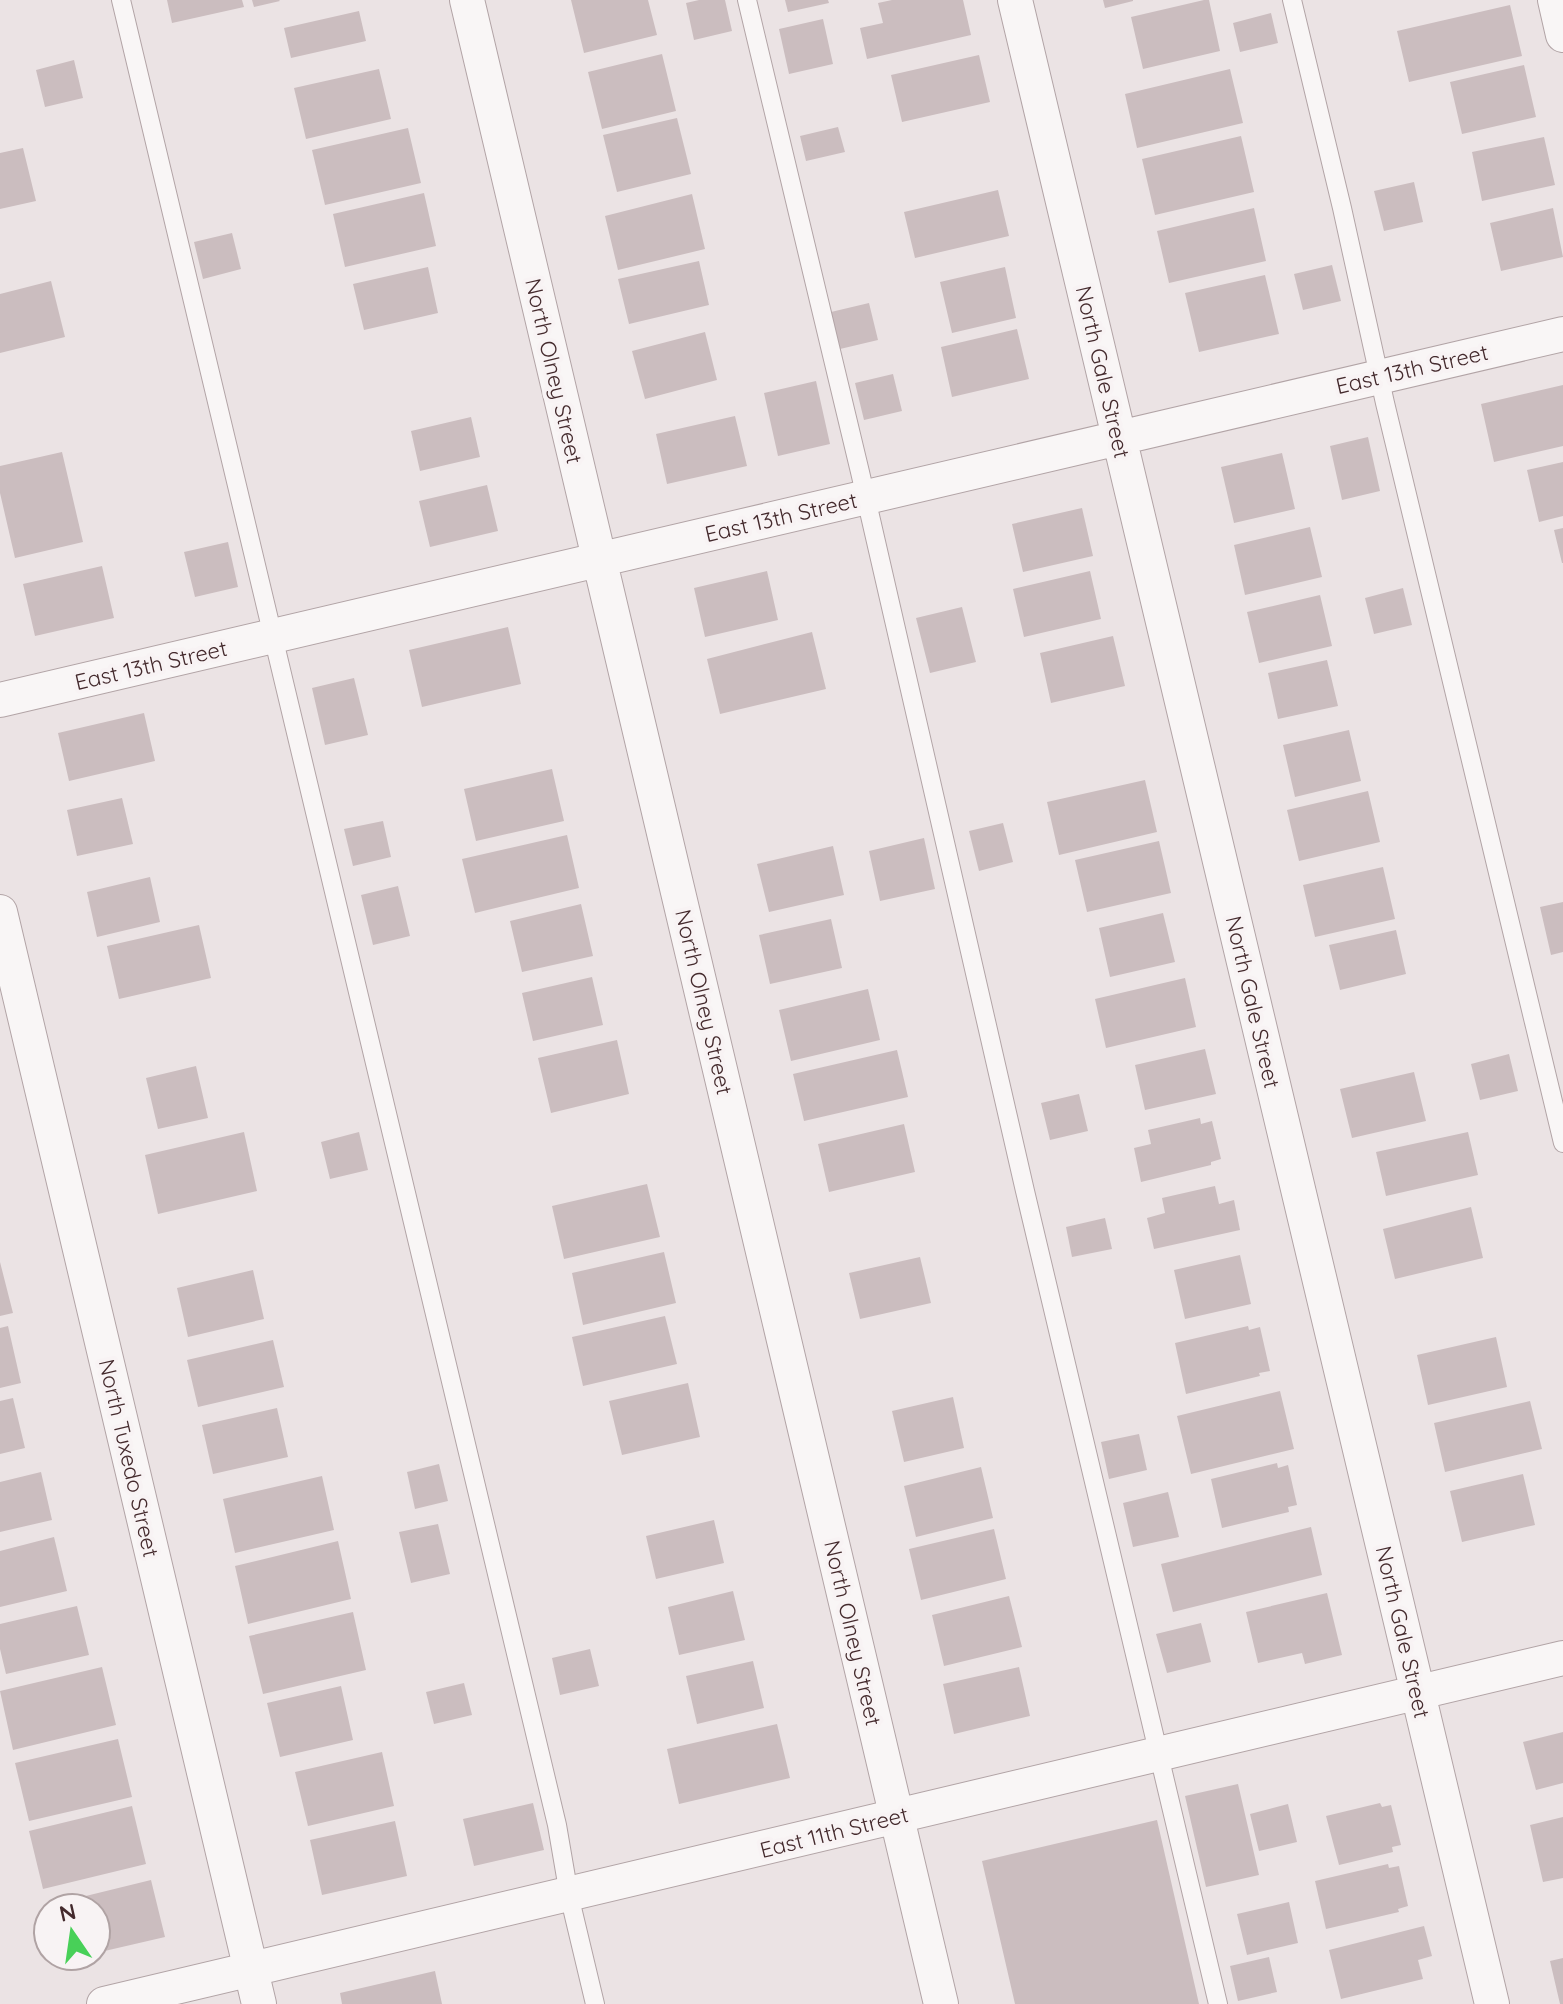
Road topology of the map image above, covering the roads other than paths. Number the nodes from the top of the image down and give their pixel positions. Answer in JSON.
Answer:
{"nodes":[{"id":1,"x":121,"y":0,"type":"edge"},
{"id":2,"x":467,"y":0,"type":"edge"},
{"id":3,"x":747,"y":0,"type":"edge"},
{"id":4,"x":1015,"y":0,"type":"edge"},
{"id":5,"x":1292,"y":0,"type":"edge"},
{"id":6,"x":1555,"y":0,"type":"edge"},
{"id":7,"x":1563,"y":35,"type":"edge"},
{"id":8,"x":1563,"y":334,"type":"edge"},
{"id":9,"x":1379,"y":377,"type":"junction"},
{"id":10,"x":1119,"y":438,"type":"junction"},
{"id":11,"x":866,"y":497,"type":"junction"},
{"id":12,"x":599,"y":560,"type":"junction"},
{"id":13,"x":274,"y":636,"type":"junction"},
{"id":14,"x":0,"y":700,"type":"edge"},
{"id":15,"x":0,"y":912,"type":"edge"},
{"id":16,"x":1563,"y":1143,"type":"edge"},
{"id":17,"x":1563,"y":1658,"type":"edge"},
{"id":18,"x":1417,"y":1692,"type":"junction"},
{"id":19,"x":1160,"y":1753,"type":"junction"},
{"id":20,"x":896,"y":1816,"type":"junction"},
{"id":21,"x":569,"y":1895,"type":"junction"},
{"id":22,"x":250,"y":1970,"type":"junction"},
{"id":23,"x":104,"y":2004,"type":"edge"},
{"id":24,"x":259,"y":2004,"type":"edge"},
{"id":25,"x":595,"y":2004,"type":"edge"},
{"id":26,"x":941,"y":2004,"type":"edge"},
{"id":27,"x":1218,"y":2004,"type":"edge"},
{"id":28,"x":1492,"y":2004,"type":"edge"}],
"edges":[{"from":1,"to":13,"type":"lane"},
{"from":2,"to":12,"type":"street","name":"North Olney Street"},
{"from":3,"to":11,"type":"lane"},
{"from":4,"to":10,"type":"street","name":"North Gale Street"},
{"from":5,"to":9,"type":"lane"},
{"from":6,"to":7,"type":"street"},
{"from":8,"to":9,"type":"street","name":"East 13th Street"},
{"from":9,"to":10,"type":"street","name":"East 13th Street"},
{"from":9,"to":16,"type":"lane"},
{"from":10,"to":11,"type":"street","name":"East 13th Street"},
{"from":10,"to":18,"type":"street","name":"North Gale Street"},
{"from":11,"to":12,"type":"street","name":"East 13th Street"},
{"from":11,"to":19,"type":"lane"},
{"from":12,"to":13,"type":"street","name":"East 13th Street"},
{"from":12,"to":20,"type":"street","name":"North Olney Street"},
{"from":13,"to":14,"type":"street","name":"East 13th Street"},
{"from":13,"to":21,"type":"lane"},
{"from":15,"to":22,"type":"street","name":"North Tuxedo Street"},
{"from":17,"to":18,"type":"street","name":"East 11th Street"},
{"from":18,"to":19,"type":"street","name":"East 11th Street"},
{"from":18,"to":28,"type":"street","name":"North Gale Street"},
{"from":19,"to":20,"type":"street","name":"East 11th Street"},
{"from":19,"to":27,"type":"lane"},
{"from":20,"to":21,"type":"street","name":"East 11th Street"},
{"from":20,"to":26,"type":"street","name":"North Olney Street"},
{"from":21,"to":22,"type":"street","name":"East 11th Street"},
{"from":21,"to":25,"type":"lane"},
{"from":22,"to":23,"type":"street","name":"East 11th Street"},
{"from":22,"to":24,"type":"street","name":"North Tuxedo Street"}]}
